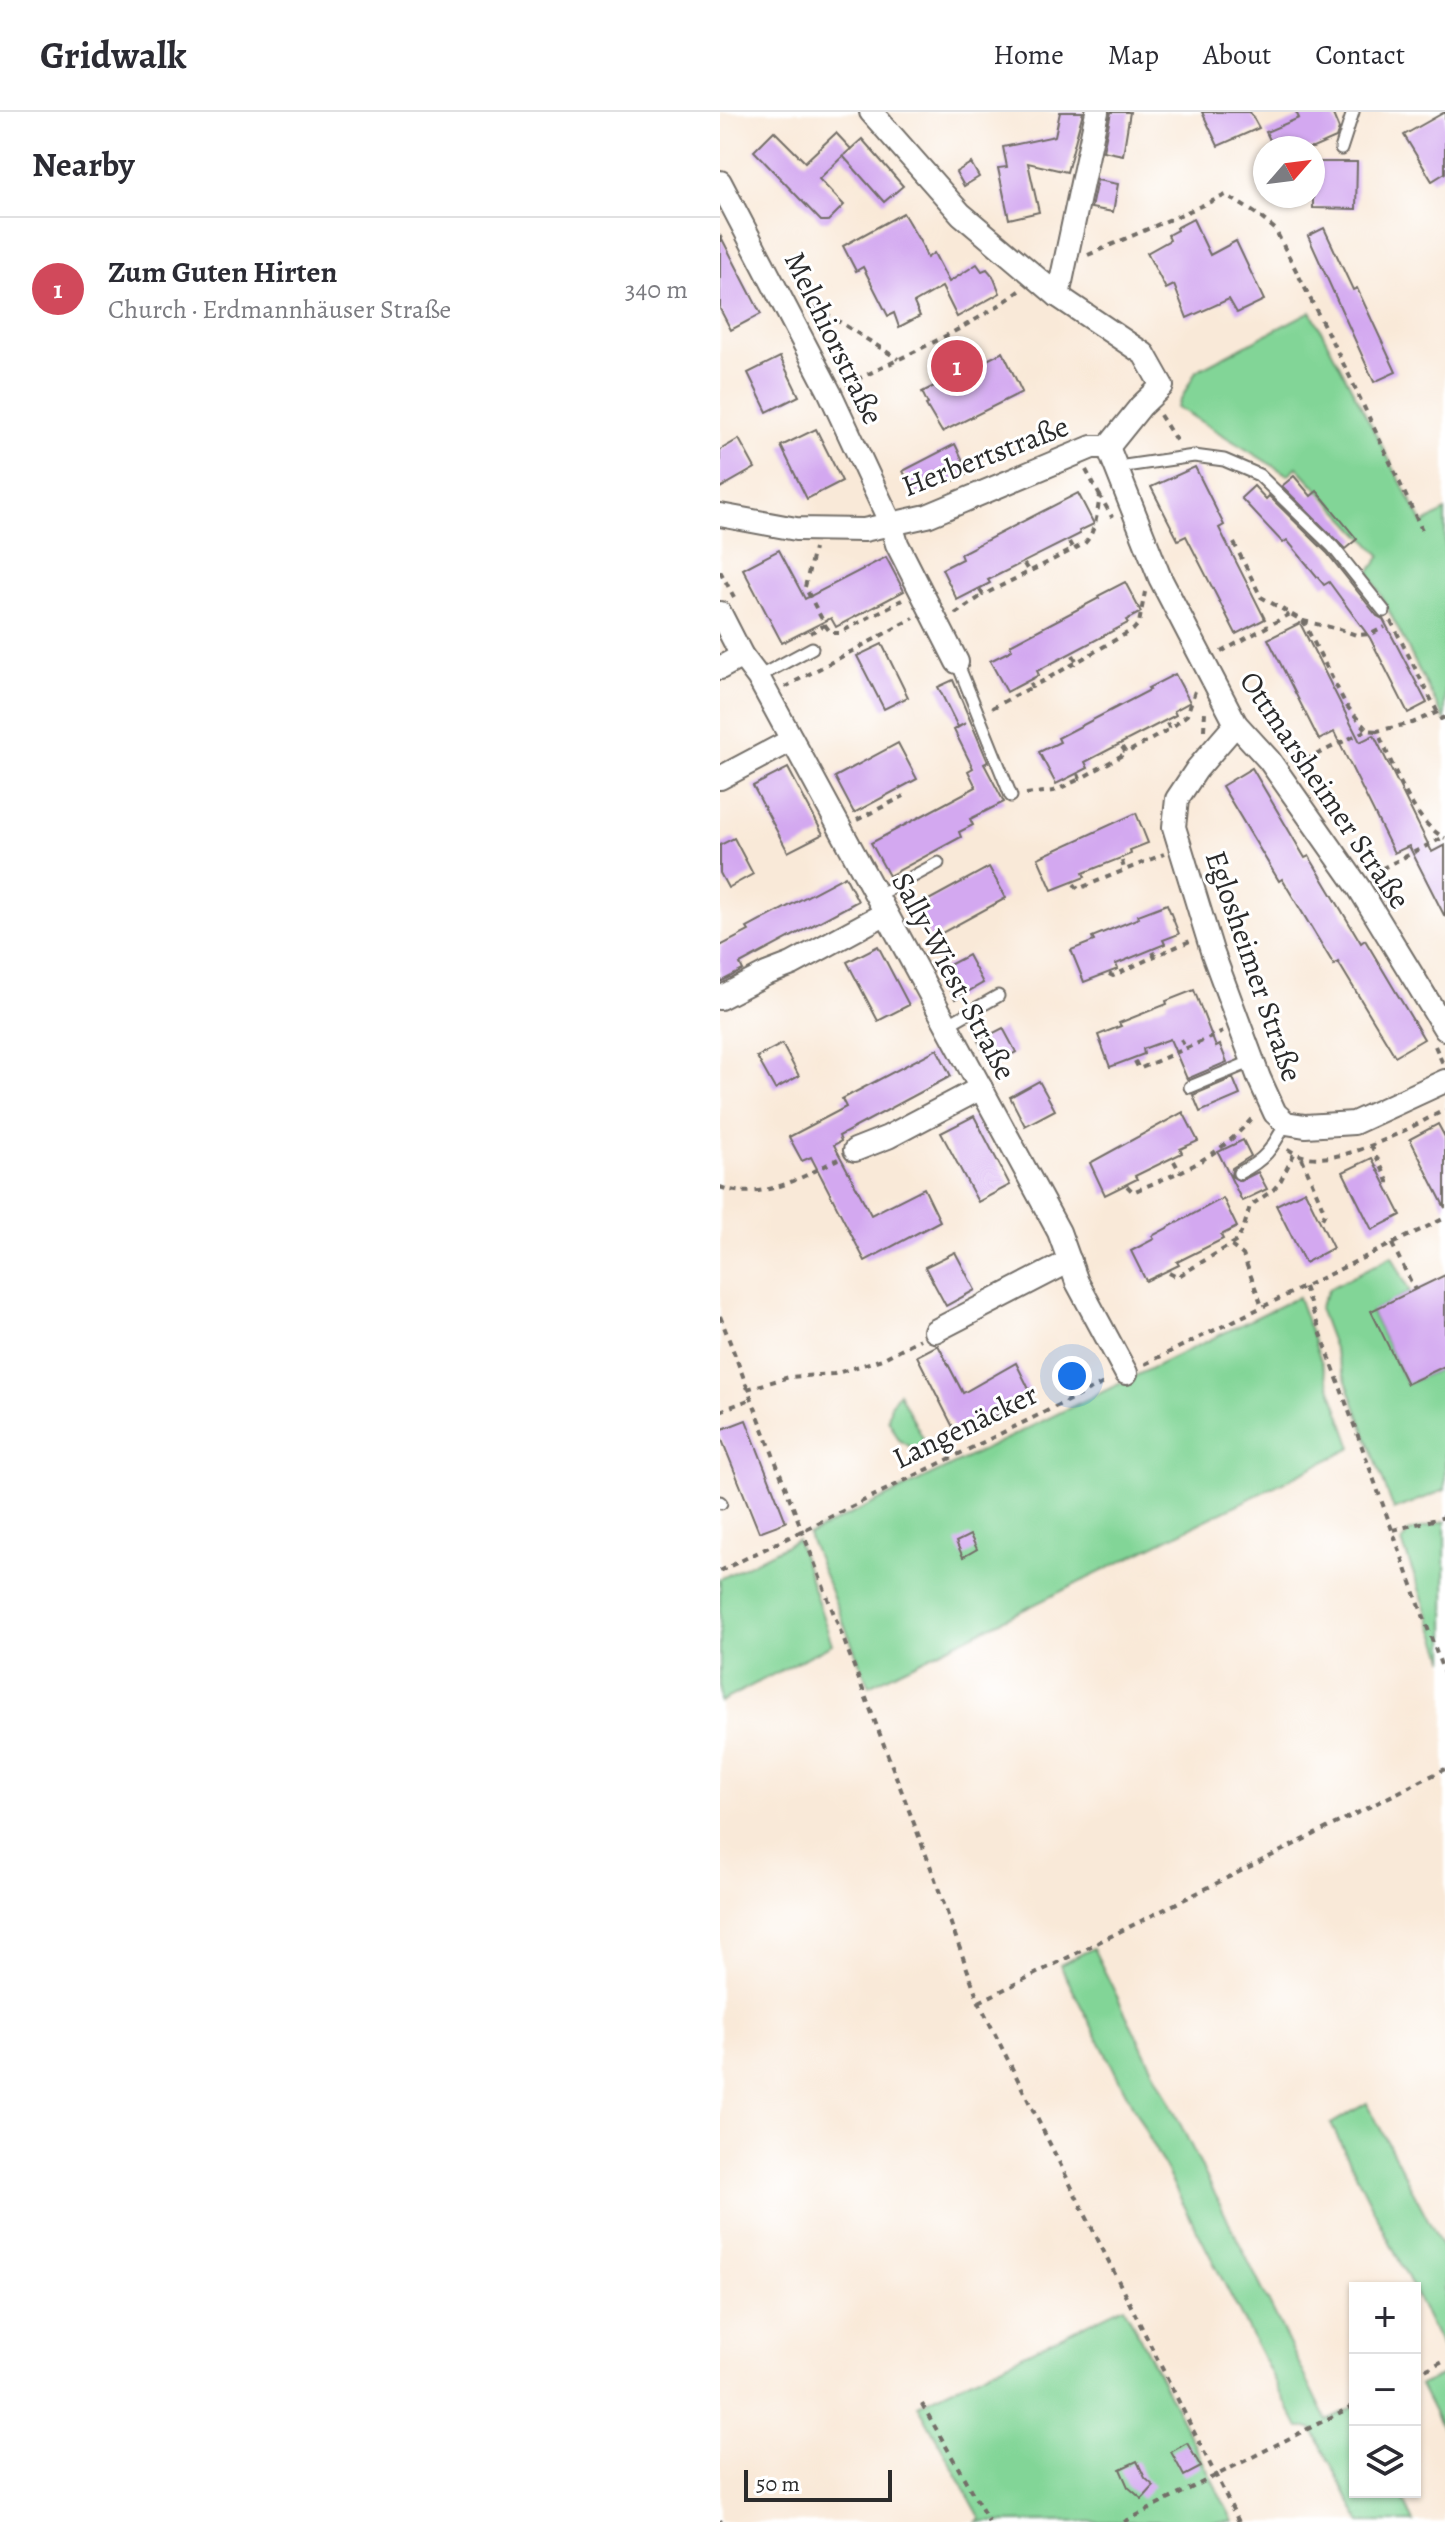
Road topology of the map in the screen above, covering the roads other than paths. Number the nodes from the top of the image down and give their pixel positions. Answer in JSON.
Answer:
{"nodes":[{"id":1,"x":871,"y":112,"type":"edge"},
{"id":2,"x":1097,"y":112,"type":"edge"},
{"id":3,"x":1353,"y":112,"type":"edge"},
{"id":4,"x":1341,"y":149,"type":"dead end"},
{"id":5,"x":720,"y":182,"type":"edge"},
{"id":6,"x":1058,"y":296,"type":"junction"},
{"id":7,"x":1113,"y":457,"type":"junction"},
{"id":8,"x":720,"y":515,"type":"edge"},
{"id":9,"x":891,"y":524,"type":"junction"},
{"id":10,"x":720,"y":613,"type":"edge"},
{"id":11,"x":1386,"y":614,"type":"road end"},
{"id":12,"x":812,"y":648,"type":"dead end"},
{"id":13,"x":742,"y":656,"type":"junction"},
{"id":14,"x":957,"y":662,"type":"joint"},
{"id":15,"x":720,"y":668,"type":"edge"},
{"id":16,"x":763,"y":686,"type":"junction"},
{"id":17,"x":1236,"y":724,"type":"junction"},
{"id":18,"x":792,"y":740,"type":"junction"},
{"id":19,"x":720,"y":778,"type":"edge"},
{"id":20,"x":1011,"y":796,"type":"road end"},
{"id":21,"x":938,"y":863,"type":"dead end"},
{"id":22,"x":882,"y":904,"type":"junction"},
{"id":23,"x":998,"y":996,"type":"dead end"},
{"id":24,"x":720,"y":998,"type":"edge"},
{"id":25,"x":947,"y":1025,"type":"junction"},
{"id":26,"x":1445,"y":1029,"type":"edge"},
{"id":27,"x":1253,"y":1061,"type":"junction"},
{"id":28,"x":1445,"y":1081,"type":"edge"},
{"id":29,"x":1190,"y":1087,"type":"dead end"},
{"id":30,"x":981,"y":1088,"type":"junction"},
{"id":31,"x":1286,"y":1123,"type":"junction"},
{"id":32,"x":855,"y":1150,"type":"road end"},
{"id":33,"x":1239,"y":1173,"type":"dead end"},
{"id":34,"x":1070,"y":1261,"type":"junction"},
{"id":35,"x":935,"y":1331,"type":"road end"},
{"id":36,"x":1126,"y":1373,"type":"road end"}],
"edges":[{"from":1,"to":6,"type":"street"},
{"from":2,"to":6,"type":"street"},
{"from":3,"to":4,"type":"lane"},
{"from":5,"to":9,"type":"street","name":"Melchiorstraße"},
{"from":6,"to":7,"type":"street","name":"Herbertstraße"},
{"from":7,"to":9,"type":"street","name":"Herbertstraße"},
{"from":7,"to":11,"type":"lane"},
{"from":7,"to":17,"type":"street","name":"Ottmarsheimer Straße"},
{"from":8,"to":9,"type":"street","name":"Herbertstraße"},
{"from":9,"to":14,"type":"street","name":"Melchiorstraße"},
{"from":10,"to":13,"type":"street","name":"Sally-Wiest-Straße"},
{"from":12,"to":16,"type":"lane"},
{"from":13,"to":15,"type":"street"},
{"from":13,"to":16,"type":"street","name":"Sally-Wiest-Straße"},
{"from":14,"to":20,"type":"lane"},
{"from":16,"to":18,"type":"street","name":"Sally-Wiest-Straße"},
{"from":17,"to":26,"type":"street","name":"Ottmarsheimer Straße"},
{"from":17,"to":27,"type":"street","name":"Eglosheimer Straße"},
{"from":18,"to":19,"type":"street"},
{"from":18,"to":22,"type":"street","name":"Sally-Wiest-Straße"},
{"from":21,"to":22,"type":"lane"},
{"from":22,"to":24,"type":"street"},
{"from":22,"to":25,"type":"street","name":"Sally-Wiest-Straße"},
{"from":23,"to":25,"type":"lane"},
{"from":25,"to":30,"type":"street","name":"Sally-Wiest-Straße"},
{"from":27,"to":29,"type":"lane"},
{"from":27,"to":31,"type":"street","name":"Eglosheimer Straße"},
{"from":28,"to":31,"type":"street","name":"Eglosheimer Straße"},
{"from":30,"to":32,"type":"street"},
{"from":30,"to":34,"type":"street","name":"Sally-Wiest-Straße"},
{"from":31,"to":33,"type":"lane"},
{"from":34,"to":35,"type":"street"},
{"from":34,"to":36,"type":"street","name":"Sally-Wiest-Straße"}]}
